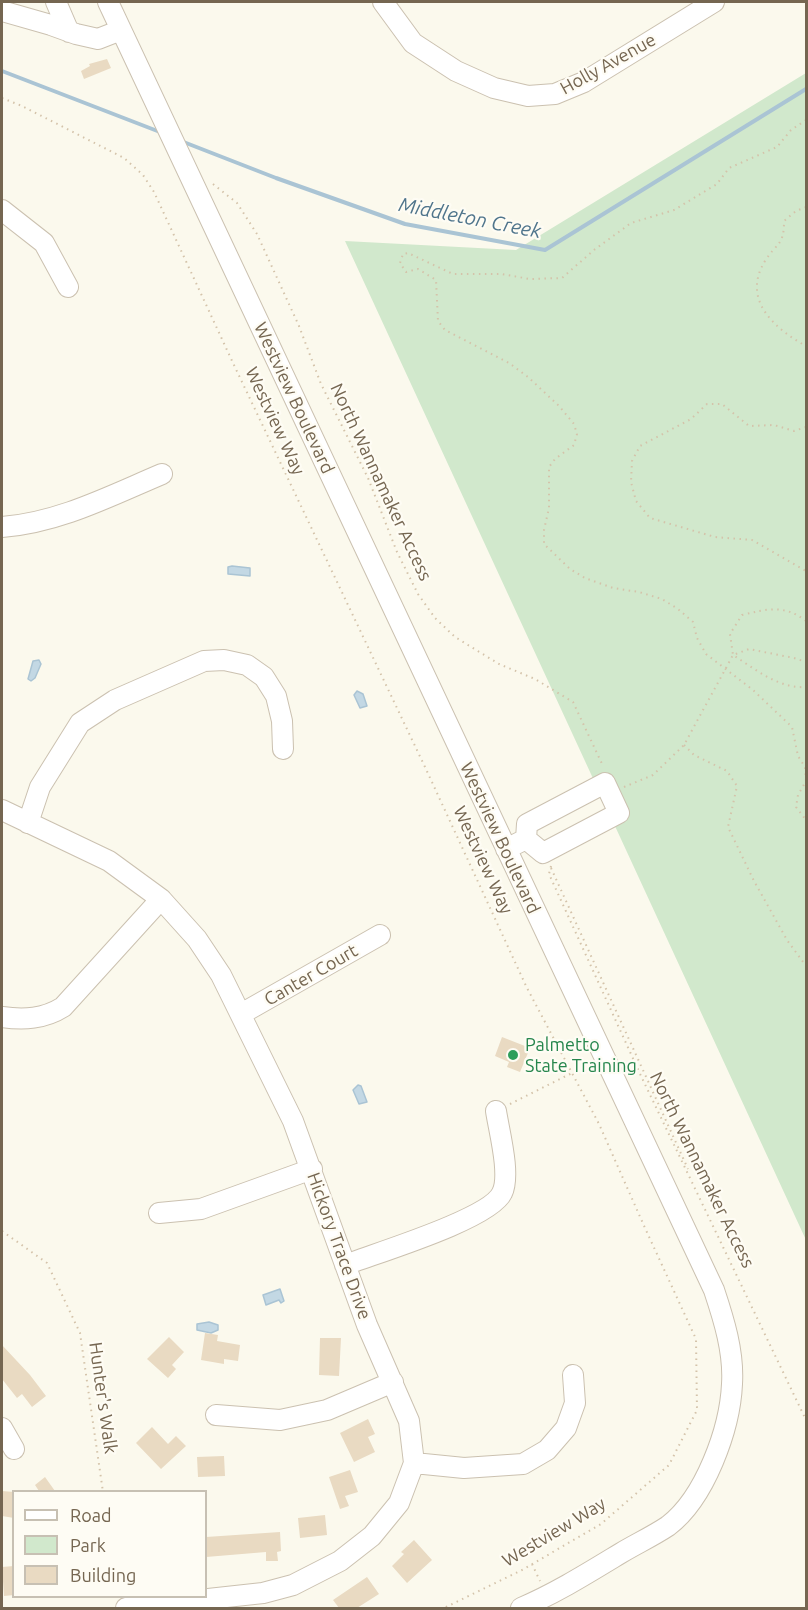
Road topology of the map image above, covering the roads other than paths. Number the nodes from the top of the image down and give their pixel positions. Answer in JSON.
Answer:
{"nodes":[{"id":1,"x":56,"y":2,"type":"edge"},
{"id":2,"x":108,"y":2,"type":"edge"},
{"id":3,"x":383,"y":2,"type":"edge"},
{"id":4,"x":714,"y":2,"type":"edge"},
{"id":5,"x":2,"y":11,"type":"edge"},
{"id":6,"x":121,"y":30,"type":"junction"},
{"id":7,"x":69,"y":32,"type":"junction"},
{"id":8,"x":2,"y":210,"type":"edge"},
{"id":9,"x":68,"y":286,"type":"dead end"},
{"id":10,"x":162,"y":474,"type":"dead end"},
{"id":11,"x":2,"y":528,"type":"edge"},
{"id":12,"x":283,"y":749,"type":"dead end"},
{"id":13,"x":2,"y":810,"type":"edge"},
{"id":14,"x":28,"y":823,"type":"junction"},
{"id":15,"x":526,"y":839,"type":"junction"},
{"id":16,"x":506,"y":849,"type":"junction"},
{"id":17,"x":161,"y":899,"type":"junction"},
{"id":18,"x":380,"y":935,"type":"dead end"},
{"id":19,"x":241,"y":1014,"type":"junction"},
{"id":20,"x":2,"y":1018,"type":"edge"},
{"id":21,"x":496,"y":1111,"type":"road end"},
{"id":22,"x":312,"y":1169,"type":"junction"},
{"id":23,"x":159,"y":1213,"type":"dead end"},
{"id":24,"x":345,"y":1265,"type":"junction"},
{"id":25,"x":573,"y":1375,"type":"dead end"},
{"id":26,"x":393,"y":1382,"type":"junction"},
{"id":27,"x":216,"y":1415,"type":"dead end"},
{"id":28,"x":2,"y":1428,"type":"edge"},
{"id":29,"x":14,"y":1449,"type":"dead end"},
{"id":30,"x":414,"y":1463,"type":"junction"},
{"id":31,"x":549,"y":1597,"type":"edge"},
{"id":32,"x":128,"y":1608,"type":"edge"},
{"id":33,"x":521,"y":1608,"type":"edge"}],
"edges":[{"from":1,"to":7,"type":"street"},
{"from":2,"to":6,"type":"street","name":"Westview Boulevard"},
{"from":3,"to":4,"type":"street","name":"Holly Avenue"},
{"from":5,"to":7,"type":"street"},
{"from":6,"to":7,"type":"street"},
{"from":6,"to":16,"type":"street","name":"Westview Boulevard"},
{"from":8,"to":9,"type":"street"},
{"from":10,"to":11,"type":"street"},
{"from":12,"to":14,"type":"street"},
{"from":13,"to":14,"type":"street","name":"Hickory Trace Drive"},
{"from":14,"to":17,"type":"street","name":"Hickory Trace Drive"},
{"from":15,"to":15,"type":"street"},
{"from":15,"to":16,"type":"street"},
{"from":16,"to":31,"type":"street","name":"Westview Boulevard"},
{"from":17,"to":19,"type":"street","name":"Hickory Trace Drive"},
{"from":17,"to":20,"type":"street"},
{"from":18,"to":19,"type":"street","name":"Canter Court"},
{"from":19,"to":22,"type":"street","name":"Hickory Trace Drive"},
{"from":21,"to":24,"type":"street"},
{"from":22,"to":23,"type":"street"},
{"from":22,"to":24,"type":"street","name":"Hickory Trace Drive"},
{"from":24,"to":26,"type":"street","name":"Hickory Trace Drive"},
{"from":25,"to":30,"type":"street"},
{"from":26,"to":27,"type":"street"},
{"from":26,"to":30,"type":"street","name":"Hickory Trace Drive"},
{"from":28,"to":29,"type":"street"},
{"from":30,"to":32,"type":"street","name":"Hickory Trace Drive"},
{"from":31,"to":33,"type":"street","name":"Westview Boulevard"}]}
